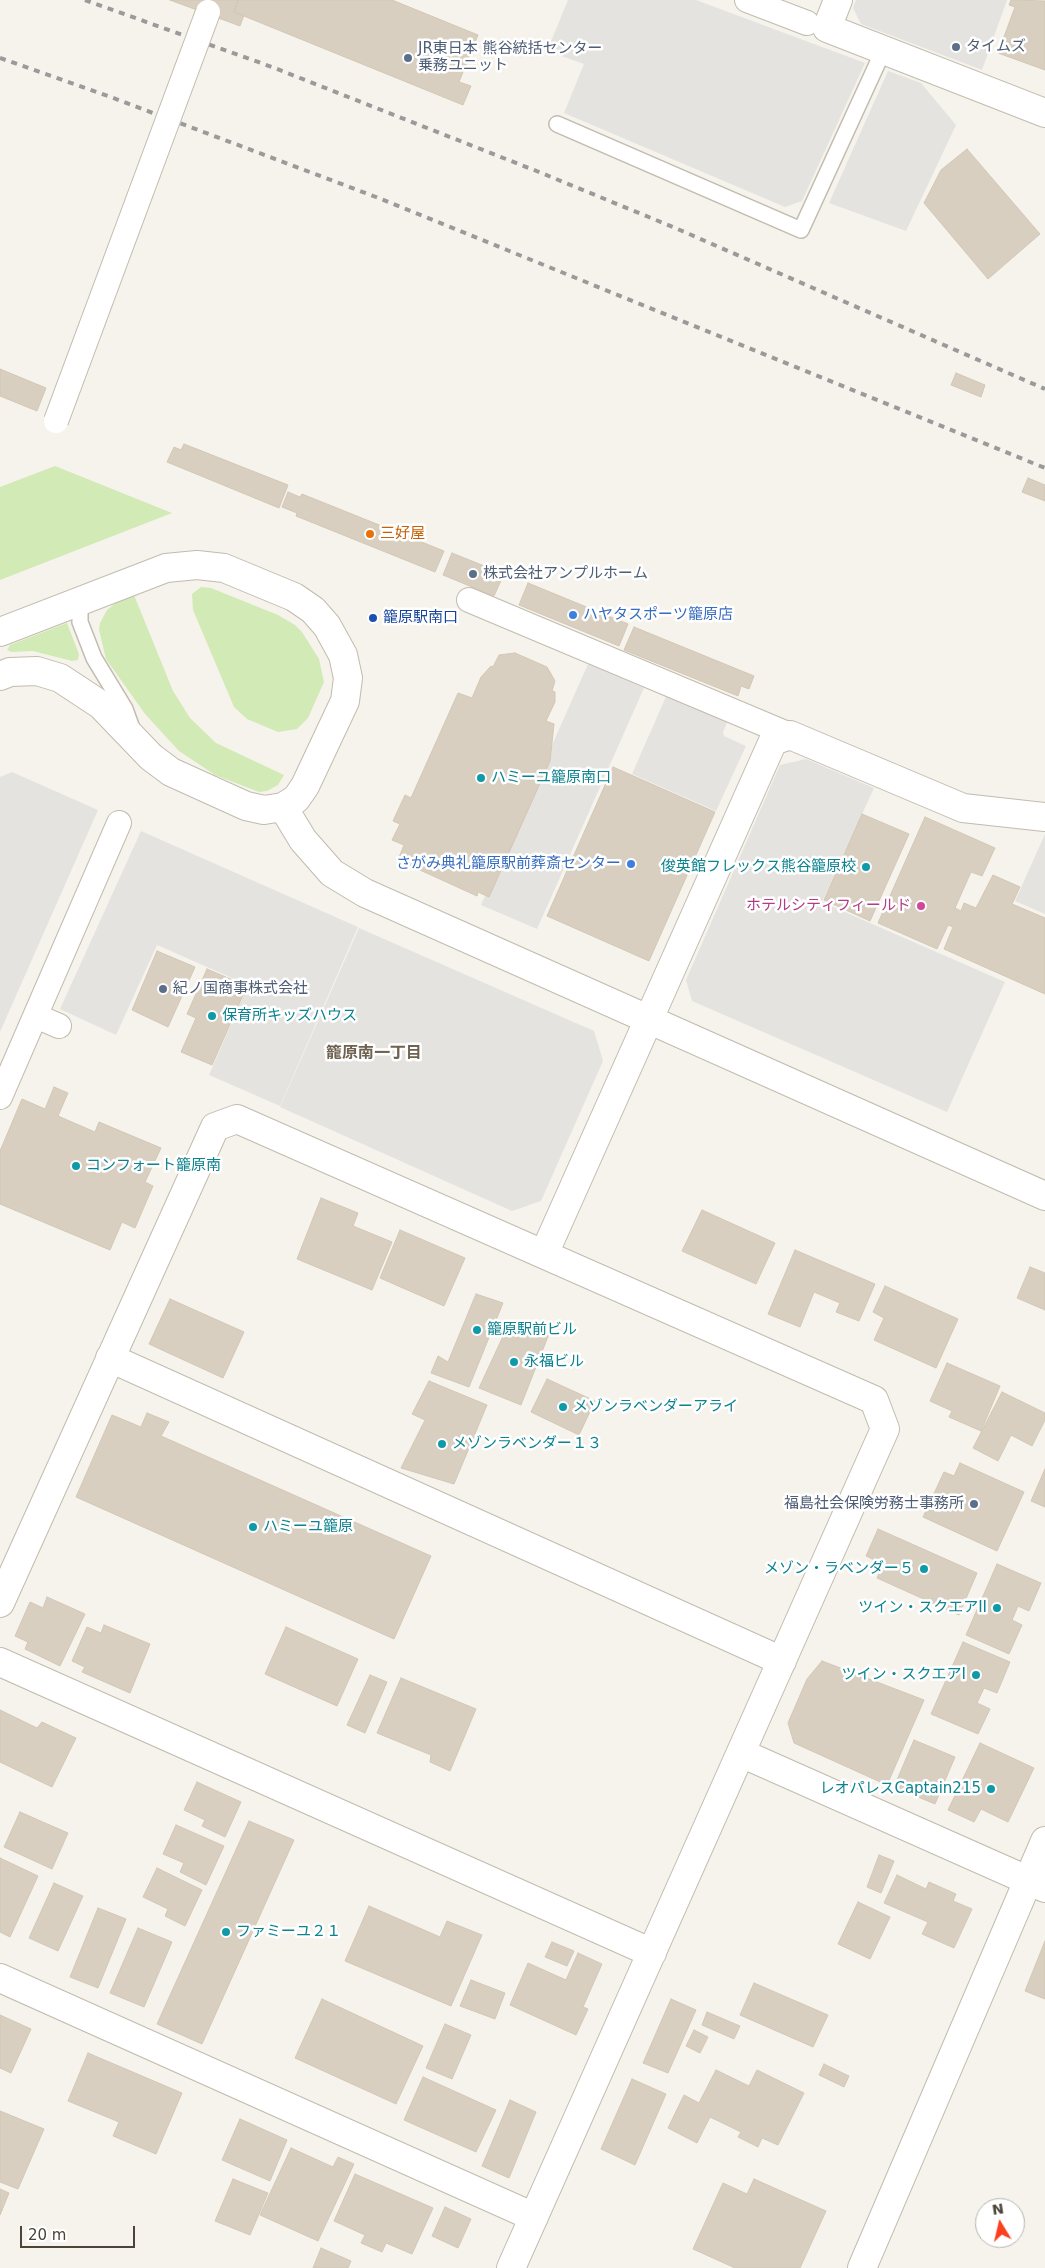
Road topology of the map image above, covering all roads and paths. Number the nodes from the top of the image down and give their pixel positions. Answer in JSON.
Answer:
{"nodes":[{"id":1,"x":747,"y":0,"type":"edge"},
{"id":2,"x":838,"y":0,"type":"edge"},
{"id":3,"x":210,"y":6,"type":"edge"},
{"id":4,"x":807,"y":23,"type":"dead end"},
{"id":5,"x":884,"y":49,"type":"junction"},
{"id":6,"x":1045,"y":113,"type":"edge"},
{"id":7,"x":557,"y":124,"type":"dead end"},
{"id":8,"x":56,"y":421,"type":"dead end"},
{"id":9,"x":87,"y":598,"type":"junction"},
{"id":10,"x":469,"y":600,"type":"dead end"},
{"id":11,"x":0,"y":632,"type":"edge"},
{"id":12,"x":0,"y":676,"type":"edge"},
{"id":13,"x":790,"y":735,"type":"junction"},
{"id":14,"x":136,"y":740,"type":"junction"},
{"id":15,"x":283,"y":807,"type":"junction"},
{"id":16,"x":1045,"y":817,"type":"edge"},
{"id":17,"x":119,"y":823,"type":"dead end"},
{"id":18,"x":36,"y":1016,"type":"junction"},
{"id":19,"x":648,"y":1018,"type":"junction"},
{"id":20,"x":59,"y":1026,"type":"dead end"},
{"id":21,"x":0,"y":1096,"type":"edge"},
{"id":22,"x":1045,"y":1196,"type":"edge"},
{"id":23,"x":544,"y":1254,"type":"junction"},
{"id":24,"x":110,"y":1358,"type":"junction"},
{"id":25,"x":0,"y":1603,"type":"edge"},
{"id":26,"x":782,"y":1661,"type":"junction"},
{"id":27,"x":0,"y":1662,"type":"edge"},
{"id":28,"x":741,"y":1753,"type":"junction"},
{"id":29,"x":1045,"y":1841,"type":"edge"},
{"id":30,"x":1036,"y":1884,"type":"edge"},
{"id":31,"x":652,"y":1953,"type":"junction"},
{"id":32,"x":0,"y":1978,"type":"edge"},
{"id":33,"x":534,"y":2217,"type":"junction"},
{"id":34,"x":864,"y":2267,"type":"edge"},
{"id":35,"x":511,"y":2268,"type":"edge"}],
"edges":[{"from":1,"to":4,"type":"street"},
{"from":2,"to":5,"type":"street"},
{"from":3,"to":8,"type":"street","bridge":true},
{"from":5,"to":6,"type":"street"},
{"from":5,"to":7,"type":"lane"},
{"from":9,"to":11,"type":"street"},
{"from":9,"to":14,"type":"lane"},
{"from":9,"to":15,"type":"street"},
{"from":10,"to":13,"type":"street"},
{"from":12,"to":14,"type":"street"},
{"from":13,"to":16,"type":"street"},
{"from":13,"to":19,"type":"street"},
{"from":14,"to":15,"type":"street"},
{"from":15,"to":19,"type":"street"},
{"from":17,"to":18,"type":"street"},
{"from":18,"to":20,"type":"street"},
{"from":18,"to":21,"type":"street"},
{"from":19,"to":22,"type":"street"},
{"from":19,"to":23,"type":"street"},
{"from":23,"to":24,"type":"street"},
{"from":23,"to":26,"type":"street"},
{"from":24,"to":25,"type":"street"},
{"from":24,"to":26,"type":"street"},
{"from":26,"to":28,"type":"street"},
{"from":27,"to":31,"type":"street"},
{"from":28,"to":30,"type":"street"},
{"from":28,"to":31,"type":"street"},
{"from":29,"to":30,"type":"street"},
{"from":30,"to":34,"type":"street"},
{"from":31,"to":33,"type":"street"},
{"from":32,"to":33,"type":"street"},
{"from":33,"to":35,"type":"street"}]}
